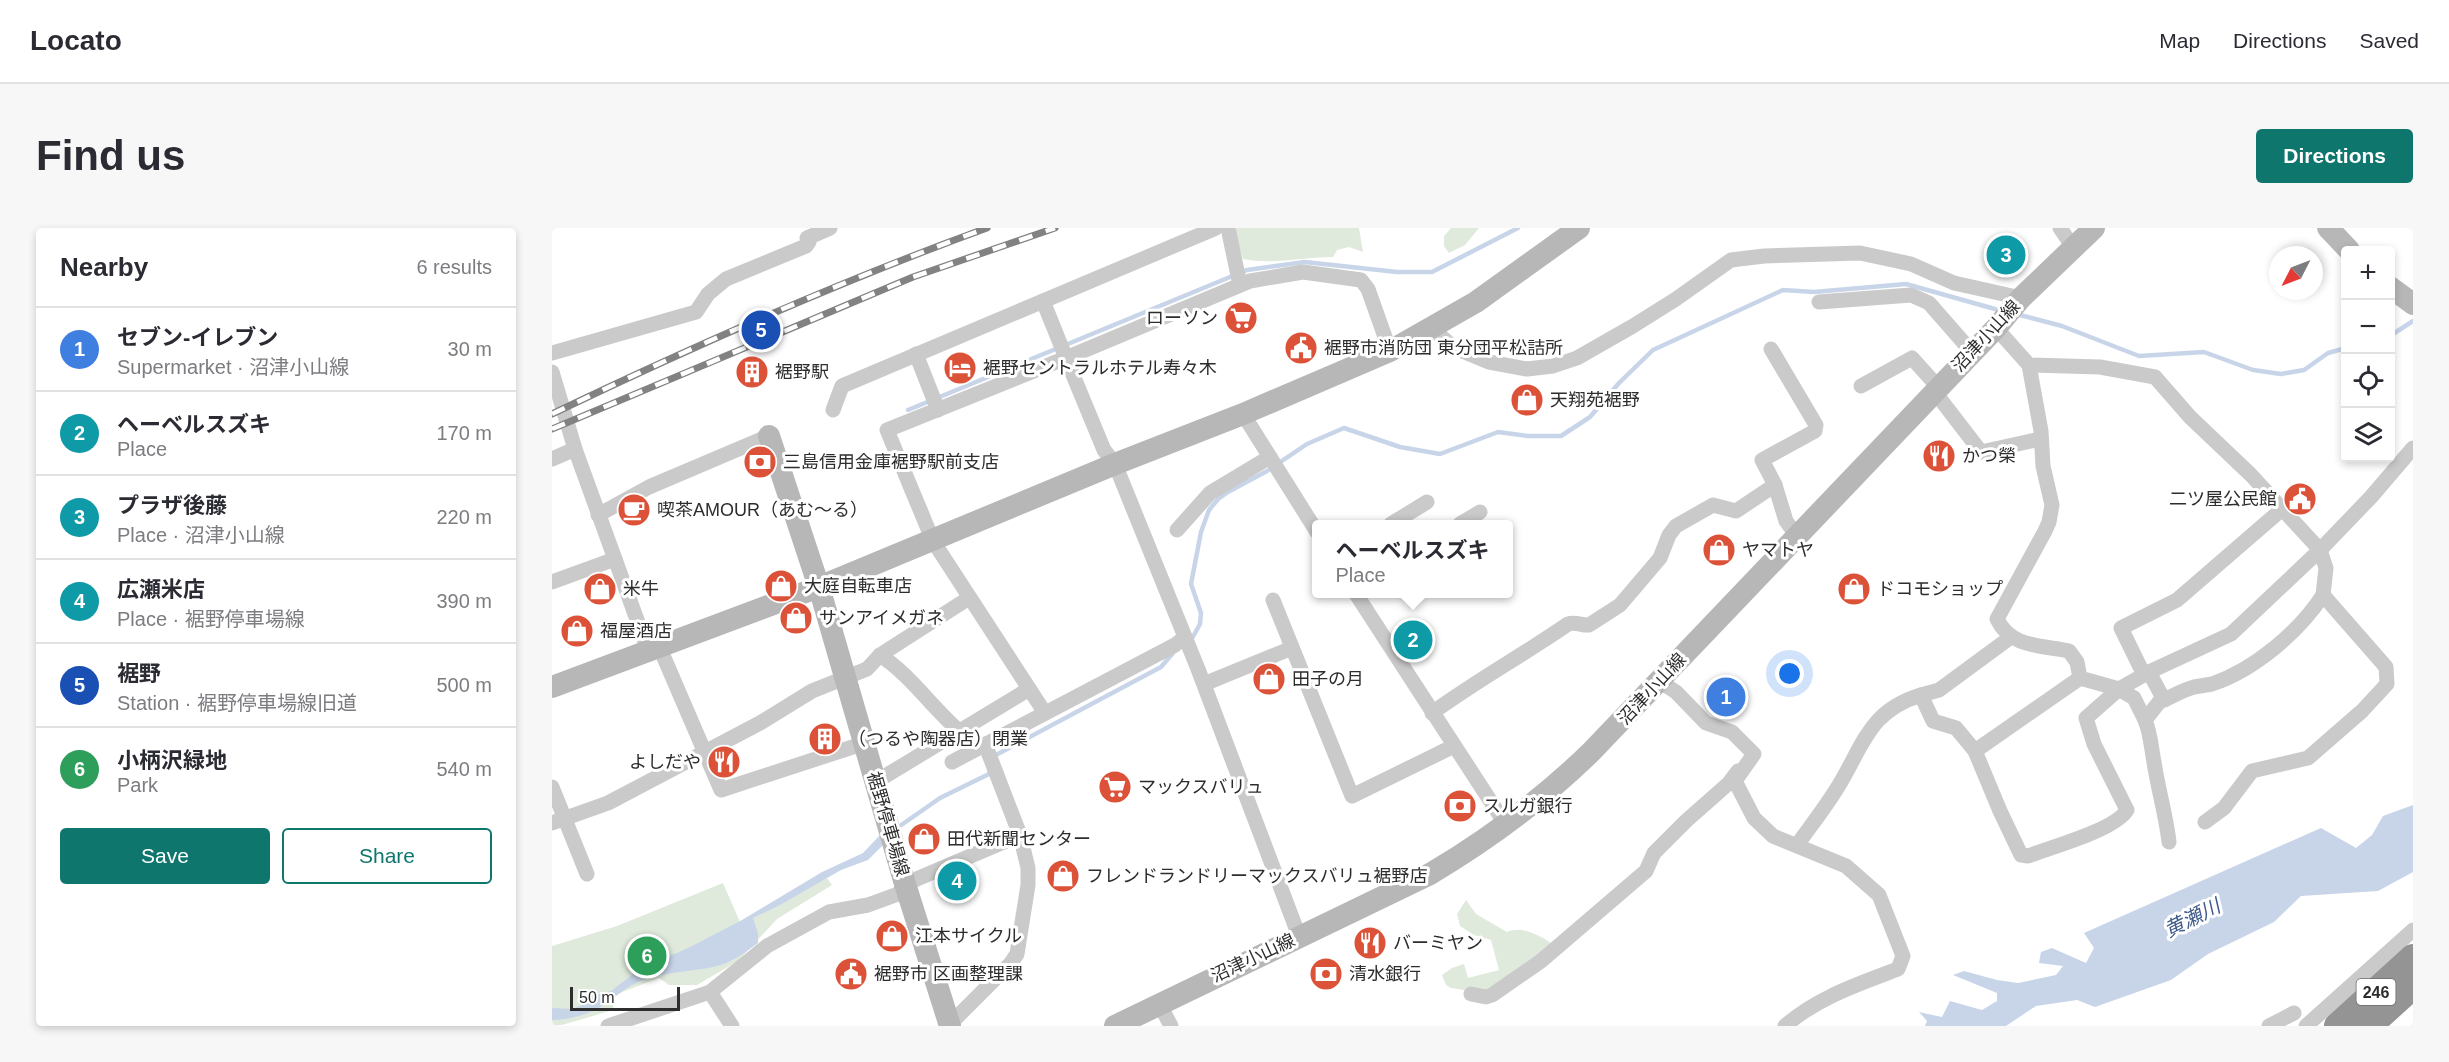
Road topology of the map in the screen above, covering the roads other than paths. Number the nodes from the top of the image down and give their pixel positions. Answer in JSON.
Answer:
{"nodes":[{"id":1,"x":830,"y":228,"type":"edge"},
{"id":2,"x":1216,"y":228,"type":"edge"},
{"id":3,"x":1228,"y":228,"type":"edge"},
{"id":4,"x":2060,"y":228,"type":"edge"},
{"id":5,"x":2094,"y":228,"type":"edge"},
{"id":6,"x":2328,"y":228,"type":"edge"},
{"id":7,"x":1574,"y":229,"type":"edge"},
{"id":8,"x":805,"y":233,"type":"edge"},
{"id":9,"x":2345,"y":246,"type":"edge"},
{"id":10,"x":2073,"y":247,"type":"junction"},
{"id":11,"x":1238,"y":277,"type":"junction"},
{"id":12,"x":2395,"y":290,"type":"edge"},
{"id":13,"x":2019,"y":300,"type":"junction"},
{"id":14,"x":1043,"y":301,"type":"junction"},
{"id":15,"x":1819,"y":302,"type":"dead end"},
{"id":16,"x":2413,"y":304,"type":"edge"},
{"id":17,"x":1997,"y":326,"type":"junction"},
{"id":18,"x":1432,"y":328,"type":"junction"},
{"id":19,"x":1771,"y":350,"type":"dead end"},
{"id":20,"x":1064,"y":351,"type":"junction"},
{"id":21,"x":1390,"y":351,"type":"junction"},
{"id":22,"x":1971,"y":351,"type":"junction"},
{"id":23,"x":552,"y":353,"type":"edge"},
{"id":24,"x":916,"y":354,"type":"junction"},
{"id":25,"x":2029,"y":365,"type":"junction"},
{"id":26,"x":552,"y":372,"type":"edge"},
{"id":27,"x":1861,"y":386,"type":"dead end"},
{"id":28,"x":1936,"y":389,"type":"junction"},
{"id":29,"x":935,"y":403,"type":"junction"},
{"id":30,"x":833,"y":410,"type":"dead end"},
{"id":31,"x":1243,"y":414,"type":"junction"},
{"id":32,"x":769,"y":436,"type":"joint"},
{"id":33,"x":2040,"y":439,"type":"junction"},
{"id":34,"x":2413,"y":448,"type":"edge"},
{"id":35,"x":575,"y":449,"type":"junction"},
{"id":36,"x":1270,"y":457,"type":"junction"},
{"id":37,"x":552,"y":459,"type":"edge"},
{"id":38,"x":1115,"y":464,"type":"junction"},
{"id":39,"x":1775,"y":485,"type":"junction"},
{"id":40,"x":1427,"y":502,"type":"dead end"},
{"id":41,"x":2281,"y":510,"type":"junction"},
{"id":42,"x":1480,"y":512,"type":"dead end"},
{"id":43,"x":598,"y":515,"type":"junction"},
{"id":44,"x":1392,"y":520,"type":"edge"},
{"id":45,"x":1468,"y":520,"type":"edge"},
{"id":46,"x":1312,"y":524,"type":"edge"},
{"id":47,"x":1177,"y":530,"type":"dead end"},
{"id":48,"x":1796,"y":535,"type":"junction"},
{"id":49,"x":933,"y":541,"type":"junction"},
{"id":50,"x":2320,"y":550,"type":"junction"},
{"id":51,"x":615,"y":559,"type":"junction"},
{"id":52,"x":552,"y":582,"type":"edge"},
{"id":53,"x":819,"y":588,"type":"junction"},
{"id":54,"x":2323,"y":595,"type":"junction"},
{"id":55,"x":969,"y":598,"type":"junction"},
{"id":56,"x":1359,"y":598,"type":"edge"},
{"id":57,"x":1273,"y":600,"type":"dead end"},
{"id":58,"x":2011,"y":637,"type":"junction"},
{"id":59,"x":1188,"y":644,"type":"junction"},
{"id":60,"x":654,"y":648,"type":"junction"},
{"id":61,"x":1292,"y":648,"type":"junction"},
{"id":62,"x":880,"y":655,"type":"junction"},
{"id":63,"x":2146,"y":674,"type":"junction"},
{"id":64,"x":844,"y":678,"type":"junction"},
{"id":65,"x":2080,"y":678,"type":"junction"},
{"id":66,"x":1659,"y":681,"type":"junction"},
{"id":67,"x":1204,"y":684,"type":"junction"},
{"id":68,"x":552,"y":687,"type":"edge"},
{"id":69,"x":1029,"y":688,"type":"junction"},
{"id":70,"x":2119,"y":689,"type":"junction"},
{"id":71,"x":1921,"y":695,"type":"junction"},
{"id":72,"x":2163,"y":700,"type":"junction"},
{"id":73,"x":1045,"y":713,"type":"junction"},
{"id":74,"x":1432,"y":713,"type":"junction"},
{"id":75,"x":2145,"y":720,"type":"junction"},
{"id":76,"x":958,"y":730,"type":"junction"},
{"id":77,"x":865,"y":743,"type":"junction"},
{"id":78,"x":985,"y":744,"type":"junction"},
{"id":79,"x":1454,"y":746,"type":"junction"},
{"id":80,"x":705,"y":751,"type":"junction"},
{"id":81,"x":1976,"y":751,"type":"junction"},
{"id":82,"x":1752,"y":752,"type":"junction"},
{"id":83,"x":952,"y":762,"type":"dead end"},
{"id":84,"x":877,"y":781,"type":"junction"},
{"id":85,"x":552,"y":787,"type":"edge"},
{"id":86,"x":558,"y":821,"type":"edge"},
{"id":87,"x":2205,"y":822,"type":"dead end"},
{"id":88,"x":1506,"y":825,"type":"junction"},
{"id":89,"x":1020,"y":835,"type":"junction"},
{"id":90,"x":2169,"y":842,"type":"dead end"},
{"id":91,"x":1797,"y":846,"type":"junction"},
{"id":92,"x":587,"y":874,"type":"dead end"},
{"id":93,"x":905,"y":884,"type":"junction"},
{"id":94,"x":1299,"y":936,"type":"junction"},
{"id":95,"x":2411,"y":941,"type":"edge"},
{"id":96,"x":2413,"y":985,"type":"edge"},
{"id":97,"x":710,"y":992,"type":"junction"},
{"id":98,"x":1471,"y":994,"type":"dead end"},
{"id":99,"x":1159,"y":1003,"type":"junction"},
{"id":100,"x":2413,"y":1011,"type":"edge"},
{"id":101,"x":2294,"y":1013,"type":"dead end"},
{"id":102,"x":950,"y":1025,"type":"edge"},
{"id":103,"x":608,"y":1026,"type":"edge"},
{"id":104,"x":732,"y":1026,"type":"edge"},
{"id":105,"x":1115,"y":1026,"type":"edge"},
{"id":106,"x":1171,"y":1026,"type":"edge"},
{"id":107,"x":1785,"y":1026,"type":"edge"},
{"id":108,"x":2269,"y":1026,"type":"edge"},
{"id":109,"x":2306,"y":1026,"type":"edge"},
{"id":110,"x":2338,"y":1026,"type":"edge"},
{"id":111,"x":2368,"y":1026,"type":"edge"},
{"id":112,"x":2397,"y":1026,"type":"edge"}],
"edges":[{"from":1,"to":8,"type":"street"},
{"from":2,"to":14,"type":"street"},
{"from":3,"to":11,"type":"street"},
{"from":4,"to":10,"type":"street"},
{"from":5,"to":10,"type":"main road","name":"沼津小山線"},
{"from":6,"to":9,"type":"main road"},
{"from":7,"to":18,"type":"main road"},
{"from":8,"to":23,"type":"street"},
{"from":10,"to":13,"type":"main road","name":"沼津小山線"},
{"from":11,"to":20,"type":"street"},
{"from":11,"to":21,"type":"street"},
{"from":12,"to":16,"type":"main road"},
{"from":13,"to":17,"type":"main road","name":"沼津小山線"},
{"from":13,"to":18,"type":"street"},
{"from":14,"to":20,"type":"street"},
{"from":14,"to":24,"type":"street"},
{"from":15,"to":22,"type":"street"},
{"from":17,"to":22,"type":"main road","name":"沼津小山線"},
{"from":17,"to":25,"type":"street"},
{"from":18,"to":21,"type":"main road"},
{"from":19,"to":39,"type":"street"},
{"from":20,"to":29,"type":"street"},
{"from":20,"to":38,"type":"street"},
{"from":21,"to":31,"type":"main road"},
{"from":22,"to":28,"type":"main road","name":"沼津小山線"},
{"from":24,"to":29,"type":"street"},
{"from":24,"to":30,"type":"street"},
{"from":25,"to":33,"type":"street"},
{"from":25,"to":41,"type":"street"},
{"from":26,"to":35,"type":"street"},
{"from":27,"to":28,"type":"street"},
{"from":28,"to":33,"type":"street"},
{"from":28,"to":48,"type":"main road","name":"沼津小山線"},
{"from":29,"to":49,"type":"street"},
{"from":31,"to":36,"type":"street"},
{"from":31,"to":38,"type":"main road"},
{"from":32,"to":43,"type":"street"},
{"from":32,"to":53,"type":"main road","name":"裾野停車場線"},
{"from":33,"to":58,"type":"street"},
{"from":34,"to":50,"type":"street"},
{"from":35,"to":37,"type":"street"},
{"from":35,"to":43,"type":"street"},
{"from":36,"to":46,"type":"street"},
{"from":36,"to":47,"type":"street"},
{"from":38,"to":49,"type":"main road"},
{"from":38,"to":59,"type":"street"},
{"from":39,"to":48,"type":"street"},
{"from":39,"to":74,"type":"street"},
{"from":40,"to":44,"type":"street"},
{"from":41,"to":50,"type":"street"},
{"from":41,"to":63,"type":"street"},
{"from":42,"to":45,"type":"street"},
{"from":43,"to":51,"type":"street"},
{"from":48,"to":66,"type":"main road","name":"沼津小山線"},
{"from":49,"to":53,"type":"main road"},
{"from":49,"to":55,"type":"street"},
{"from":50,"to":54,"type":"street"},
{"from":50,"to":63,"type":"street"},
{"from":51,"to":52,"type":"street"},
{"from":51,"to":60,"type":"street"},
{"from":53,"to":60,"type":"main road"},
{"from":53,"to":64,"type":"main road","name":"裾野停車場線"},
{"from":54,"to":72,"type":"street"},
{"from":54,"to":87,"type":"street"},
{"from":55,"to":62,"type":"street"},
{"from":55,"to":69,"type":"street"},
{"from":56,"to":74,"type":"street"},
{"from":57,"to":61,"type":"street"},
{"from":58,"to":65,"type":"street"},
{"from":58,"to":71,"type":"street"},
{"from":59,"to":67,"type":"street"},
{"from":59,"to":73,"type":"street"},
{"from":60,"to":68,"type":"main road"},
{"from":60,"to":80,"type":"street"},
{"from":61,"to":67,"type":"street"},
{"from":61,"to":79,"type":"street"},
{"from":62,"to":64,"type":"street"},
{"from":62,"to":76,"type":"street"},
{"from":63,"to":70,"type":"street"},
{"from":63,"to":72,"type":"street"},
{"from":64,"to":77,"type":"main road","name":"裾野停車場線"},
{"from":64,"to":80,"type":"street"},
{"from":65,"to":70,"type":"street"},
{"from":65,"to":81,"type":"street"},
{"from":66,"to":82,"type":"street"},
{"from":66,"to":88,"type":"main road","name":"沼津小山線"},
{"from":67,"to":94,"type":"street"},
{"from":69,"to":73,"type":"street"},
{"from":69,"to":76,"type":"street"},
{"from":70,"to":75,"type":"street"},
{"from":70,"to":81,"type":"street"},
{"from":71,"to":81,"type":"street"},
{"from":71,"to":91,"type":"street"},
{"from":72,"to":75,"type":"street"},
{"from":73,"to":78,"type":"street"},
{"from":74,"to":79,"type":"street"},
{"from":75,"to":90,"type":"street"},
{"from":76,"to":84,"type":"street"},
{"from":77,"to":80,"type":"street"},
{"from":77,"to":84,"type":"main road","name":"裾野停車場線"},
{"from":78,"to":83,"type":"street"},
{"from":78,"to":89,"type":"street"},
{"from":79,"to":88,"type":"street"},
{"from":80,"to":86,"type":"street"},
{"from":82,"to":91,"type":"street"},
{"from":82,"to":98,"type":"street"},
{"from":84,"to":93,"type":"main road","name":"裾野停車場線"},
{"from":85,"to":86,"type":"street"},
{"from":86,"to":92,"type":"street"},
{"from":88,"to":94,"type":"main road","name":"沼津小山線"},
{"from":89,"to":93,"type":"street"},
{"from":89,"to":102,"type":"street"},
{"from":91,"to":107,"type":"street"},
{"from":93,"to":97,"type":"street"},
{"from":93,"to":102,"type":"main road","name":"裾野停車場線"},
{"from":94,"to":99,"type":"main road","name":"沼津小山線"},
{"from":95,"to":109,"type":"street"},
{"from":95,"to":110,"type":"highway","number":"246"},
{"from":96,"to":111,"type":"highway","number":"246"},
{"from":97,"to":103,"type":"street"},
{"from":97,"to":104,"type":"street"},
{"from":99,"to":105,"type":"main road","name":"沼津小山線"},
{"from":99,"to":106,"type":"street"},
{"from":100,"to":112,"type":"highway"},
{"from":101,"to":108,"type":"street"}]}
